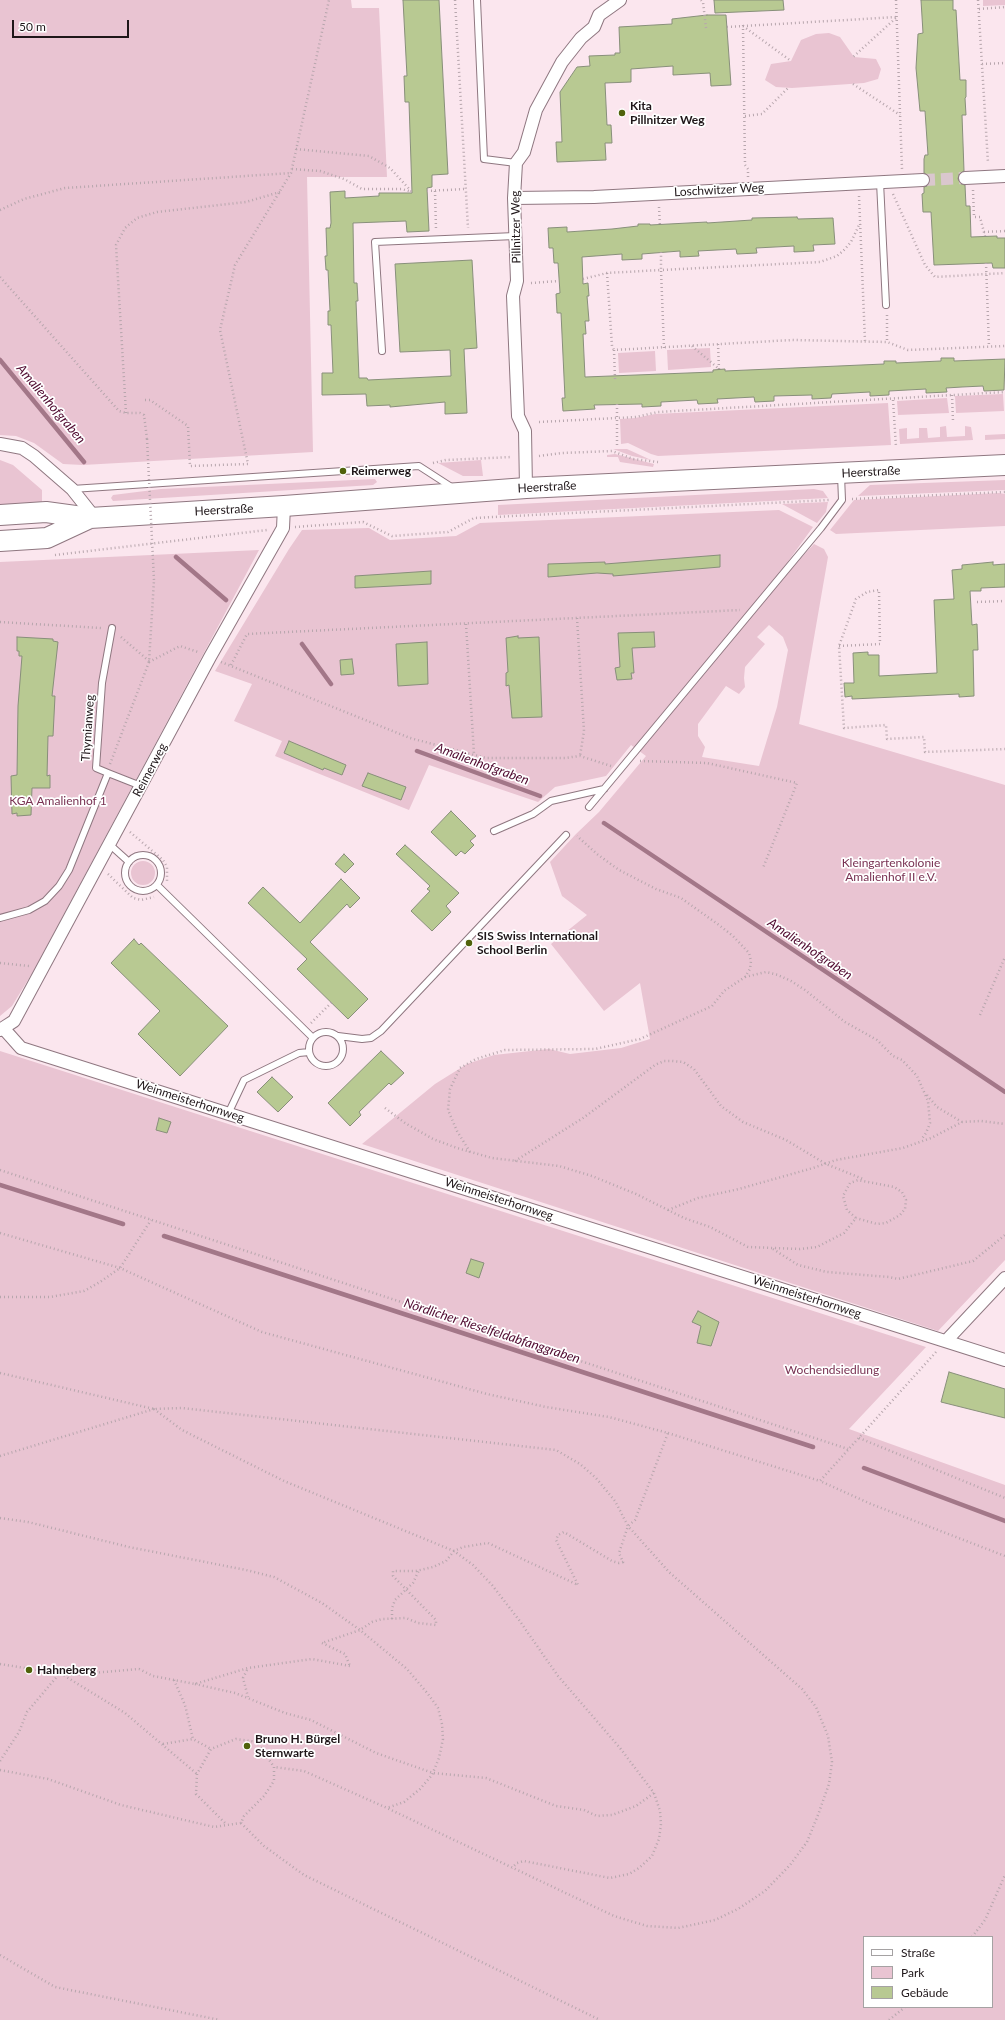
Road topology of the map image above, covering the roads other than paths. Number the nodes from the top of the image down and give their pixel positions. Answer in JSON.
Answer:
{"nodes":[{"id":1,"x":477,"y":0,"type":"edge"},
{"id":2,"x":620,"y":0,"type":"edge"},
{"id":3,"x":516,"y":164,"type":"junction"},
{"id":4,"x":1005,"y":176,"type":"edge"},
{"id":5,"x":969,"y":178,"type":"tunnel mouth"},
{"id":6,"x":923,"y":180,"type":"tunnel mouth"},
{"id":7,"x":880,"y":182,"type":"junction"},
{"id":8,"x":514,"y":198,"type":"junction"},
{"id":9,"x":515,"y":236,"type":"junction"},
{"id":10,"x":886,"y":305,"type":"road end"},
{"id":11,"x":382,"y":351,"type":"dead end"},
{"id":12,"x":0,"y":444,"type":"edge"},
{"id":13,"x":1005,"y":465,"type":"edge"},
{"id":14,"x":841,"y":473,"type":"junction"},
{"id":15,"x":526,"y":488,"type":"junction"},
{"id":16,"x":72,"y":489,"type":"junction"},
{"id":17,"x":461,"y":493,"type":"junction"},
{"id":18,"x":284,"y":506,"type":"junction"},
{"id":19,"x":0,"y":515,"type":"edge"},
{"id":20,"x":92,"y":518,"type":"junction"},
{"id":21,"x":0,"y":541,"type":"edge"},
{"id":22,"x":112,"y":628,"type":"road end"},
{"id":23,"x":108,"y":772,"type":"junction"},
{"id":24,"x":141,"y":786,"type":"junction"},
{"id":25,"x":604,"y":789,"type":"junction"},
{"id":26,"x":589,"y":807,"type":"dead end"},
{"id":27,"x":494,"y":831,"type":"dead end"},
{"id":28,"x":566,"y":835,"type":"road end"},
{"id":29,"x":110,"y":844,"type":"junction"},
{"id":30,"x":129,"y":862,"type":"junction"},
{"id":31,"x":157,"y":885,"type":"junction"},
{"id":32,"x":0,"y":918,"type":"edge"},
{"id":33,"x":2,"y":1029,"type":"edge"},
{"id":34,"x":338,"y":1036,"type":"junction"},
{"id":35,"x":313,"y":1038,"type":"junction"},
{"id":36,"x":309,"y":1052,"type":"junction"},
{"id":37,"x":228,"y":1114,"type":"junction"},
{"id":38,"x":1005,"y":1278,"type":"edge"},
{"id":39,"x":946,"y":1341,"type":"junction"},
{"id":40,"x":1005,"y":1360,"type":"edge"}],
"edges":[{"from":1,"to":3,"type":"lane"},
{"from":2,"to":3,"type":"street","name":"Pillnitzer Weg"},
{"from":3,"to":8,"type":"street","name":"Pillnitzer Weg"},
{"from":4,"to":5,"type":"street"},
{"from":6,"to":7,"type":"street","name":"Loschwitzer Weg"},
{"from":7,"to":8,"type":"street","name":"Loschwitzer Weg"},
{"from":7,"to":10,"type":"lane"},
{"from":8,"to":9,"type":"street","name":"Pillnitzer Weg"},
{"from":9,"to":11,"type":"lane"},
{"from":9,"to":15,"type":"street","name":"Pillnitzer Weg"},
{"from":12,"to":16,"type":"street"},
{"from":13,"to":14,"type":"main road","name":"Heerstraße"},
{"from":14,"to":15,"type":"main road","name":"Heerstraße"},
{"from":14,"to":25,"type":"lane"},
{"from":15,"to":17,"type":"main road","name":"Heerstraße"},
{"from":16,"to":17,"type":"lane"},
{"from":16,"to":20,"type":"street"},
{"from":17,"to":18,"type":"main road","name":"Heerstraße"},
{"from":18,"to":20,"type":"main road","name":"Heerstraße"},
{"from":18,"to":24,"type":"street","name":"Reimerweg"},
{"from":19,"to":20,"type":"main road","name":"Heerstraße"},
{"from":20,"to":21,"type":"main road","name":"Heerstraße"},
{"from":22,"to":23,"type":"lane","name":"Thymianweg"},
{"from":23,"to":24,"type":"lane"},
{"from":23,"to":32,"type":"lane"},
{"from":24,"to":29,"type":"street","name":"Reimerweg"},
{"from":25,"to":26,"type":"lane"},
{"from":25,"to":27,"type":"lane"},
{"from":28,"to":34,"type":"lane"},
{"from":29,"to":30,"type":"lane"},
{"from":29,"to":33,"type":"street","name":"Reimerweg"},
{"from":30,"to":31,"type":"lane"},
{"from":30,"to":31,"type":"lane"},
{"from":31,"to":35,"type":"lane"},
{"from":33,"to":37,"type":"street","name":"Weinmeisterhornweg"},
{"from":34,"to":35,"type":"lane"},
{"from":34,"to":36,"type":"lane"},
{"from":35,"to":36,"type":"lane"},
{"from":36,"to":37,"type":"lane"},
{"from":37,"to":39,"type":"street","name":"Weinmeisterhornweg"},
{"from":38,"to":39,"type":"street"},
{"from":39,"to":40,"type":"street","name":"Weinmeisterhornweg"}]}
